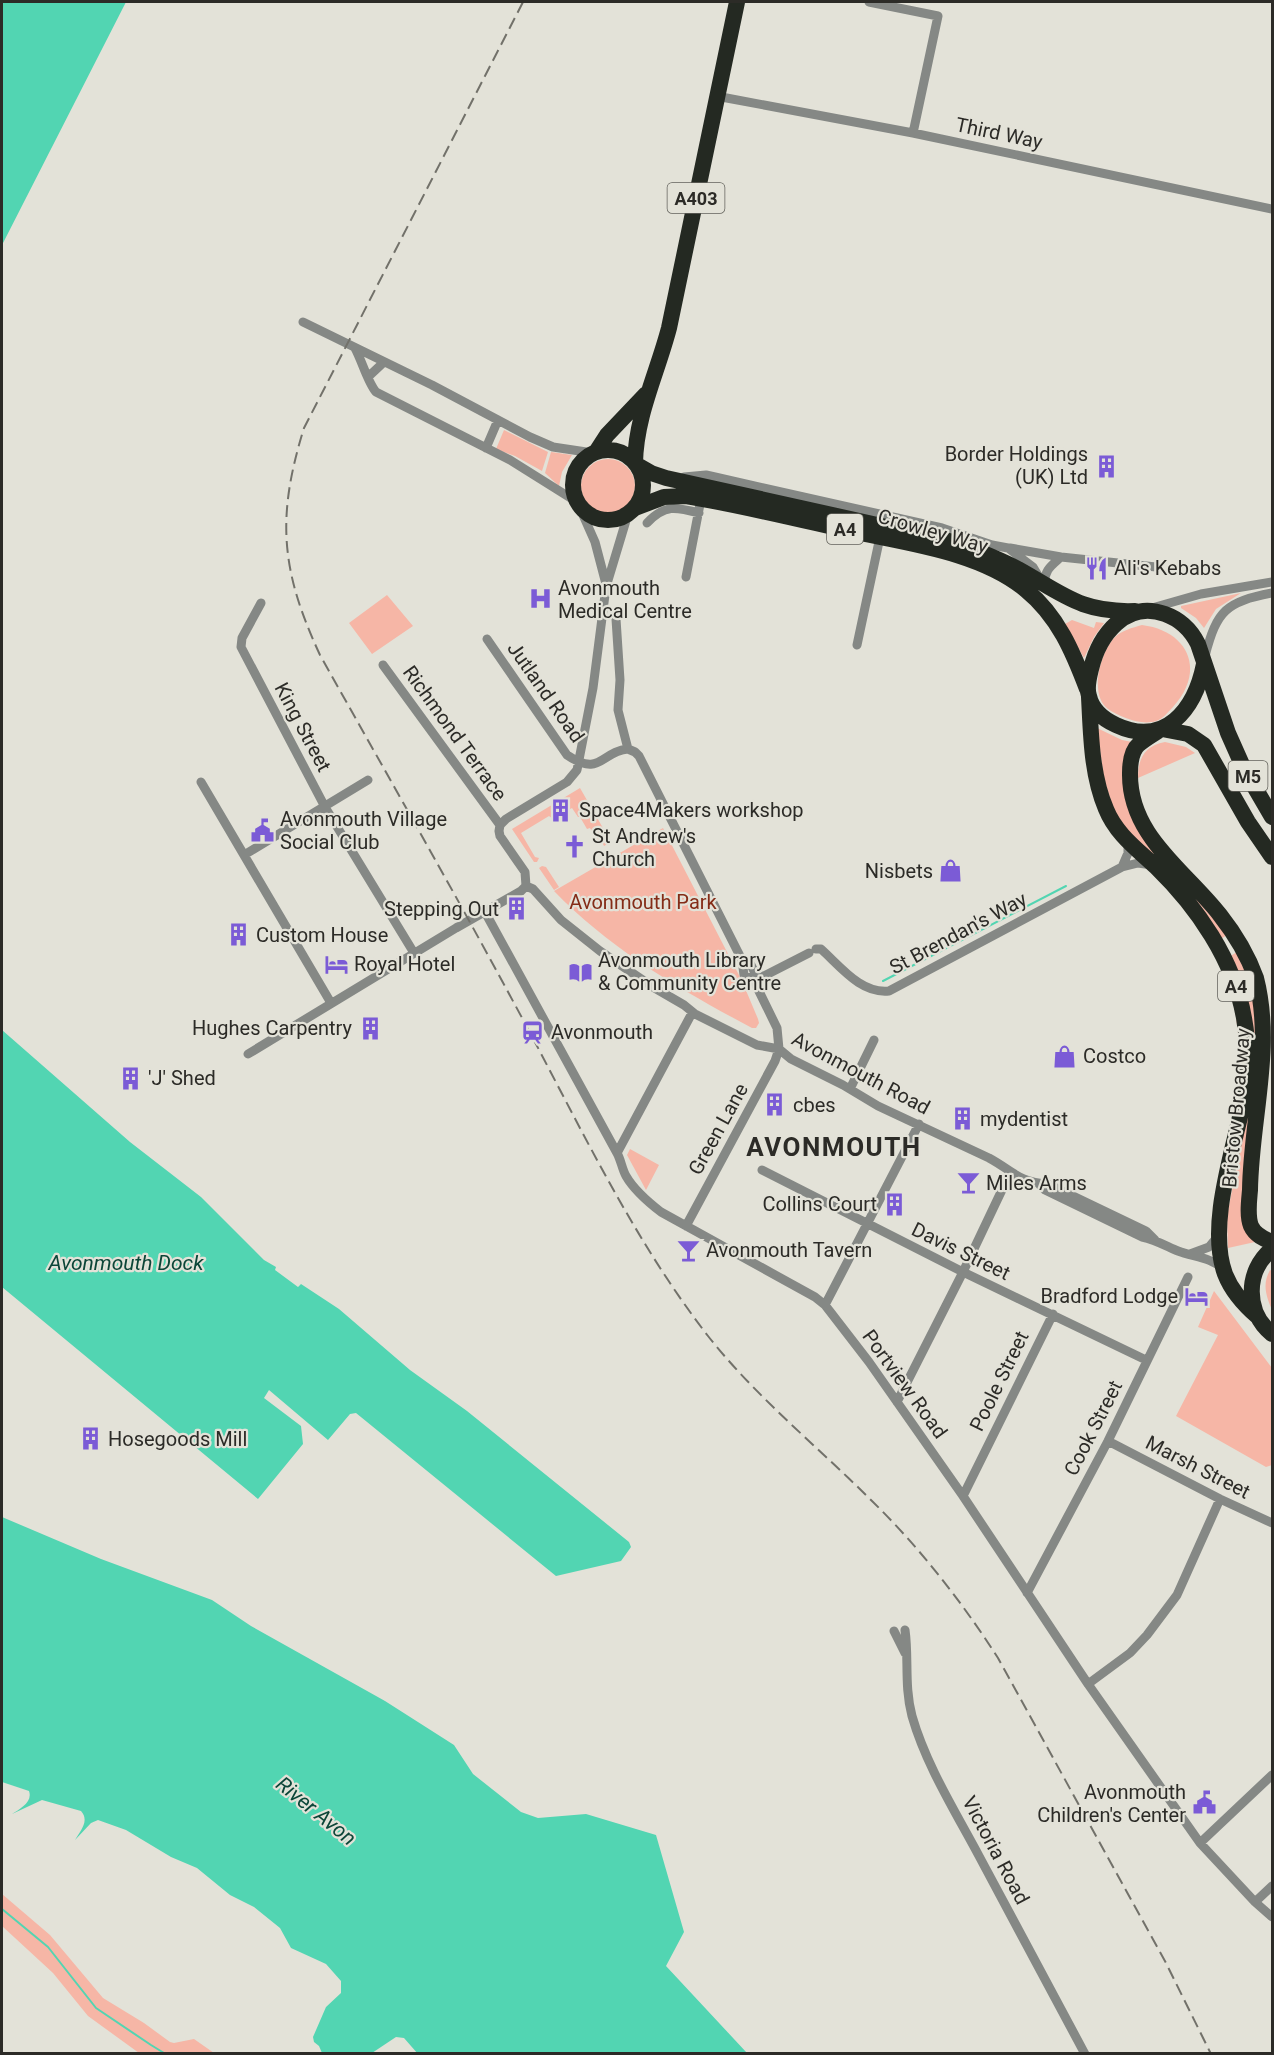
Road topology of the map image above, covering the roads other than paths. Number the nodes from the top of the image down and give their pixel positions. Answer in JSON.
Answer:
{"nodes":[{"id":1,"x":737,"y":2,"type":"edge"},
{"id":2,"x":869,"y":2,"type":"edge"},
{"id":3,"x":716,"y":96,"type":"junction"},
{"id":4,"x":913,"y":133,"type":"junction"},
{"id":5,"x":1272,"y":209,"type":"edge"},
{"id":6,"x":303,"y":322,"type":"dead end"},
{"id":7,"x":355,"y":348,"type":"junction"},
{"id":8,"x":384,"y":362,"type":"junction"},
{"id":9,"x":368,"y":377,"type":"junction"},
{"id":10,"x":647,"y":392,"type":"junction"},
{"id":11,"x":498,"y":420,"type":"junction"},
{"id":12,"x":486,"y":448,"type":"junction"},
{"id":13,"x":594,"y":453,"type":"junction"},
{"id":14,"x":636,"y":464,"type":"junction"},
{"id":15,"x":666,"y":478,"type":"junction"},
{"id":16,"x":578,"y":504,"type":"junction"},
{"id":17,"x":700,"y":506,"type":"junction"},
{"id":18,"x":631,"y":511,"type":"junction"},
{"id":19,"x":647,"y":523,"type":"dead end"},
{"id":20,"x":880,"y":537,"type":"junction"},
{"id":21,"x":1008,"y":548,"type":"junction"},
{"id":22,"x":1061,"y":557,"type":"junction"},
{"id":23,"x":1156,"y":567,"type":"dead end"},
{"id":24,"x":686,"y":577,"type":"dead end"},
{"id":25,"x":1272,"y":582,"type":"edge"},
{"id":26,"x":1045,"y":584,"type":"junction"},
{"id":27,"x":606,"y":586,"type":"junction"},
{"id":28,"x":1272,"y":593,"type":"edge"},
{"id":29,"x":261,"y":603,"type":"dead end"},
{"id":30,"x":1141,"y":610,"type":"junction"},
{"id":31,"x":616,"y":620,"type":"dead end"},
{"id":32,"x":488,"y":639,"type":"dead end"},
{"id":33,"x":857,"y":645,"type":"dead end"},
{"id":34,"x":260,"y":659,"type":"dead end"},
{"id":35,"x":1204,"y":663,"type":"junction"},
{"id":36,"x":250,"y":664,"type":"junction"},
{"id":37,"x":383,"y":665,"type":"dead end"},
{"id":38,"x":1088,"y":694,"type":"junction"},
{"id":39,"x":1160,"y":730,"type":"junction"},
{"id":40,"x":628,"y":749,"type":"junction"},
{"id":41,"x":578,"y":763,"type":"junction"},
{"id":42,"x":368,"y":780,"type":"dead end"},
{"id":43,"x":201,"y":782,"type":"dead end"},
{"id":44,"x":326,"y":807,"type":"junction"},
{"id":45,"x":1272,"y":817,"type":"edge"},
{"id":46,"x":500,"y":825,"type":"junction"},
{"id":47,"x":1128,"y":842,"type":"junction"},
{"id":48,"x":244,"y":855,"type":"junction"},
{"id":49,"x":1272,"y":857,"type":"edge"},
{"id":50,"x":1155,"y":866,"type":"junction"},
{"id":51,"x":1122,"y":867,"type":"junction"},
{"id":52,"x":526,"y":885,"type":"junction"},
{"id":53,"x":485,"y":912,"type":"junction"},
{"id":54,"x":414,"y":953,"type":"junction"},
{"id":55,"x":754,"y":981,"type":"junction"},
{"id":56,"x":331,"y":1003,"type":"junction"},
{"id":57,"x":692,"y":1012,"type":"junction"},
{"id":58,"x":874,"y":1040,"type":"dead end"},
{"id":59,"x":779,"y":1048,"type":"junction"},
{"id":60,"x":248,"y":1054,"type":"dead end"},
{"id":61,"x":850,"y":1089,"type":"junction"},
{"id":62,"x":919,"y":1125,"type":"junction"},
{"id":63,"x":617,"y":1153,"type":"junction"},
{"id":64,"x":762,"y":1170,"type":"dead end"},
{"id":65,"x":1010,"y":1173,"type":"junction"},
{"id":66,"x":868,"y":1225,"type":"junction"},
{"id":67,"x":686,"y":1226,"type":"junction"},
{"id":68,"x":1220,"y":1233,"type":"junction"},
{"id":69,"x":1272,"y":1242,"type":"edge"},
{"id":70,"x":1272,"y":1249,"type":"edge"},
{"id":71,"x":1188,"y":1254,"type":"junction"},
{"id":72,"x":1224,"y":1270,"type":"junction"},
{"id":73,"x":963,"y":1272,"type":"junction"},
{"id":74,"x":1188,"y":1277,"type":"dead end"},
{"id":75,"x":825,"y":1305,"type":"junction"},
{"id":76,"x":1053,"y":1314,"type":"junction"},
{"id":77,"x":1258,"y":1317,"type":"junction"},
{"id":78,"x":1272,"y":1334,"type":"edge"},
{"id":79,"x":1146,"y":1360,"type":"junction"},
{"id":80,"x":897,"y":1402,"type":"junction"},
{"id":81,"x":1108,"y":1441,"type":"junction"},
{"id":82,"x":963,"y":1496,"type":"junction"},
{"id":83,"x":1220,"y":1499,"type":"junction"},
{"id":84,"x":1272,"y":1523,"type":"edge"},
{"id":85,"x":1027,"y":1593,"type":"junction"},
{"id":86,"x":905,"y":1630,"type":"dead end"},
{"id":87,"x":894,"y":1631,"type":"dead end"},
{"id":88,"x":905,"y":1653,"type":"junction"},
{"id":89,"x":1088,"y":1684,"type":"junction"},
{"id":90,"x":1272,"y":1775,"type":"edge"},
{"id":91,"x":1200,"y":1843,"type":"junction"},
{"id":92,"x":1272,"y":1886,"type":"edge"},
{"id":93,"x":1255,"y":1902,"type":"junction"},
{"id":94,"x":1272,"y":1917,"type":"edge"},
{"id":95,"x":1085,"y":2054,"type":"edge"}],
"edges":[{"from":1,"to":3,"type":"highway","number":"A403"},
{"from":2,"to":4,"type":"street"},
{"from":3,"to":4,"type":"street","name":"Third Way"},
{"from":3,"to":10,"type":"highway","number":"A403"},
{"from":4,"to":5,"type":"street","name":"Third Way"},
{"from":6,"to":7,"type":"street"},
{"from":7,"to":8,"type":"street"},
{"from":7,"to":9,"type":"street"},
{"from":8,"to":9,"type":"street"},
{"from":8,"to":11,"type":"street"},
{"from":9,"to":12,"type":"street"},
{"from":10,"to":13,"type":"highway","number":"A403"},
{"from":10,"to":14,"type":"highway","number":"A403"},
{"from":11,"to":12,"type":"street"},
{"from":11,"to":13,"type":"street"},
{"from":12,"to":16,"type":"street"},
{"from":13,"to":14,"type":"highway"},
{"from":13,"to":16,"type":"highway"},
{"from":14,"to":15,"type":"highway","name":"Crowley Way","number":"A4"},
{"from":14,"to":18,"type":"highway"},
{"from":15,"to":21,"type":"street"},
{"from":15,"to":26,"type":"highway","name":"Crowley Way","number":"A4"},
{"from":16,"to":18,"type":"highway"},
{"from":16,"to":27,"type":"street"},
{"from":17,"to":18,"type":"highway","name":"Crowley Way","number":"A4"},
{"from":17,"to":19,"type":"street"},
{"from":17,"to":20,"type":"highway","name":"Crowley Way","number":"A4"},
{"from":17,"to":24,"type":"street"},
{"from":18,"to":27,"type":"street"},
{"from":20,"to":33,"type":"street"},
{"from":20,"to":38,"type":"highway","name":"Crowley Way","number":"A4"},
{"from":21,"to":22,"type":"street"},
{"from":21,"to":26,"type":"street"},
{"from":22,"to":23,"type":"street"},
{"from":22,"to":26,"type":"street"},
{"from":25,"to":30,"type":"street"},
{"from":26,"to":30,"type":"highway","name":"Crowley Way","number":"A4"},
{"from":27,"to":41,"type":"street"},
{"from":28,"to":35,"type":"street"},
{"from":29,"to":36,"type":"street","name":"King Street"},
{"from":30,"to":35,"type":"highway"},
{"from":30,"to":38,"type":"highway"},
{"from":31,"to":40,"type":"street"},
{"from":32,"to":41,"type":"street","name":"Jutland Road"},
{"from":34,"to":36,"type":"street"},
{"from":35,"to":39,"type":"highway"},
{"from":35,"to":45,"type":"highway","number":"M5"},
{"from":36,"to":44,"type":"street","name":"King Street"},
{"from":37,"to":46,"type":"street","name":"Richmond Terrace"},
{"from":38,"to":39,"type":"highway"},
{"from":38,"to":47,"type":"highway","name":"Bristow Broadway","number":"A4"},
{"from":39,"to":49,"type":"highway","number":"M5"},
{"from":39,"to":69,"type":"highway","name":"Bristow Broadway","number":"A4"},
{"from":40,"to":41,"type":"street"},
{"from":40,"to":55,"type":"street"},
{"from":41,"to":46,"type":"street"},
{"from":42,"to":44,"type":"street"},
{"from":43,"to":48,"type":"street"},
{"from":44,"to":48,"type":"street"},
{"from":44,"to":54,"type":"street","name":"King Street"},
{"from":46,"to":52,"type":"street","name":"Richmond Terrace"},
{"from":47,"to":50,"type":"highway","name":"Bristow Broadway","number":"A4"},
{"from":47,"to":51,"type":"street"},
{"from":48,"to":56,"type":"street"},
{"from":50,"to":51,"type":"street","name":"St Brendan's Way"},
{"from":50,"to":68,"type":"highway","name":"Bristow Broadway","number":"A4"},
{"from":51,"to":55,"type":"street","name":"St Brendan's Way"},
{"from":52,"to":53,"type":"street"},
{"from":52,"to":57,"type":"street","name":"Avonmouth Road"},
{"from":53,"to":54,"type":"street"},
{"from":53,"to":63,"type":"street","name":"Portview Road"},
{"from":54,"to":56,"type":"street"},
{"from":55,"to":59,"type":"street"},
{"from":56,"to":60,"type":"street"},
{"from":57,"to":59,"type":"street","name":"Avonmouth Road"},
{"from":57,"to":63,"type":"street"},
{"from":58,"to":61,"type":"street"},
{"from":59,"to":61,"type":"street","name":"Avonmouth Road"},
{"from":59,"to":67,"type":"street","name":"Green Lane"},
{"from":61,"to":62,"type":"street","name":"Avonmouth Road"},
{"from":62,"to":65,"type":"street","name":"Avonmouth Road"},
{"from":62,"to":66,"type":"street"},
{"from":63,"to":67,"type":"street","name":"Portview Road"},
{"from":64,"to":66,"type":"street","name":"Davis Street"},
{"from":65,"to":71,"type":"street","name":"Avonmouth Road"},
{"from":65,"to":73,"type":"street"},
{"from":66,"to":73,"type":"street","name":"Davis Street"},
{"from":66,"to":75,"type":"street"},
{"from":67,"to":75,"type":"street","name":"Portview Road"},
{"from":68,"to":71,"type":"street"},
{"from":68,"to":72,"type":"highway","name":"Bristow Broadway","number":"A4"},
{"from":70,"to":77,"type":"highway"},
{"from":71,"to":72,"type":"street","name":"Avonmouth Road"},
{"from":72,"to":77,"type":"highway","name":"Bristow Broadway","number":"A4"},
{"from":73,"to":76,"type":"street","name":"Davis Street"},
{"from":73,"to":80,"type":"street"},
{"from":74,"to":79,"type":"street","name":"Cook Street"},
{"from":75,"to":80,"type":"street","name":"Portview Road"},
{"from":76,"to":79,"type":"street","name":"Davis Street"},
{"from":76,"to":82,"type":"street","name":"Poole Street"},
{"from":77,"to":78,"type":"highway","name":"Bristow Broadway"},
{"from":79,"to":81,"type":"street","name":"Cook Street"},
{"from":80,"to":82,"type":"street","name":"Portview Road"},
{"from":81,"to":83,"type":"street","name":"Marsh Street"},
{"from":81,"to":85,"type":"street","name":"Cook Street"},
{"from":82,"to":85,"type":"street","name":"Portview Road"},
{"from":83,"to":84,"type":"street","name":"Marsh Street"},
{"from":83,"to":89,"type":"street"},
{"from":85,"to":89,"type":"street","name":"Portview Road"},
{"from":86,"to":88,"type":"street","name":"Victoria Road"},
{"from":87,"to":88,"type":"street","name":"Victoria Road"},
{"from":88,"to":95,"type":"street","name":"Victoria Road"},
{"from":89,"to":91,"type":"street","name":"Portview Road"},
{"from":90,"to":91,"type":"street"},
{"from":91,"to":93,"type":"street","name":"Portview Road"},
{"from":92,"to":93,"type":"street"},
{"from":93,"to":94,"type":"street","name":"Portview Road"}]}
